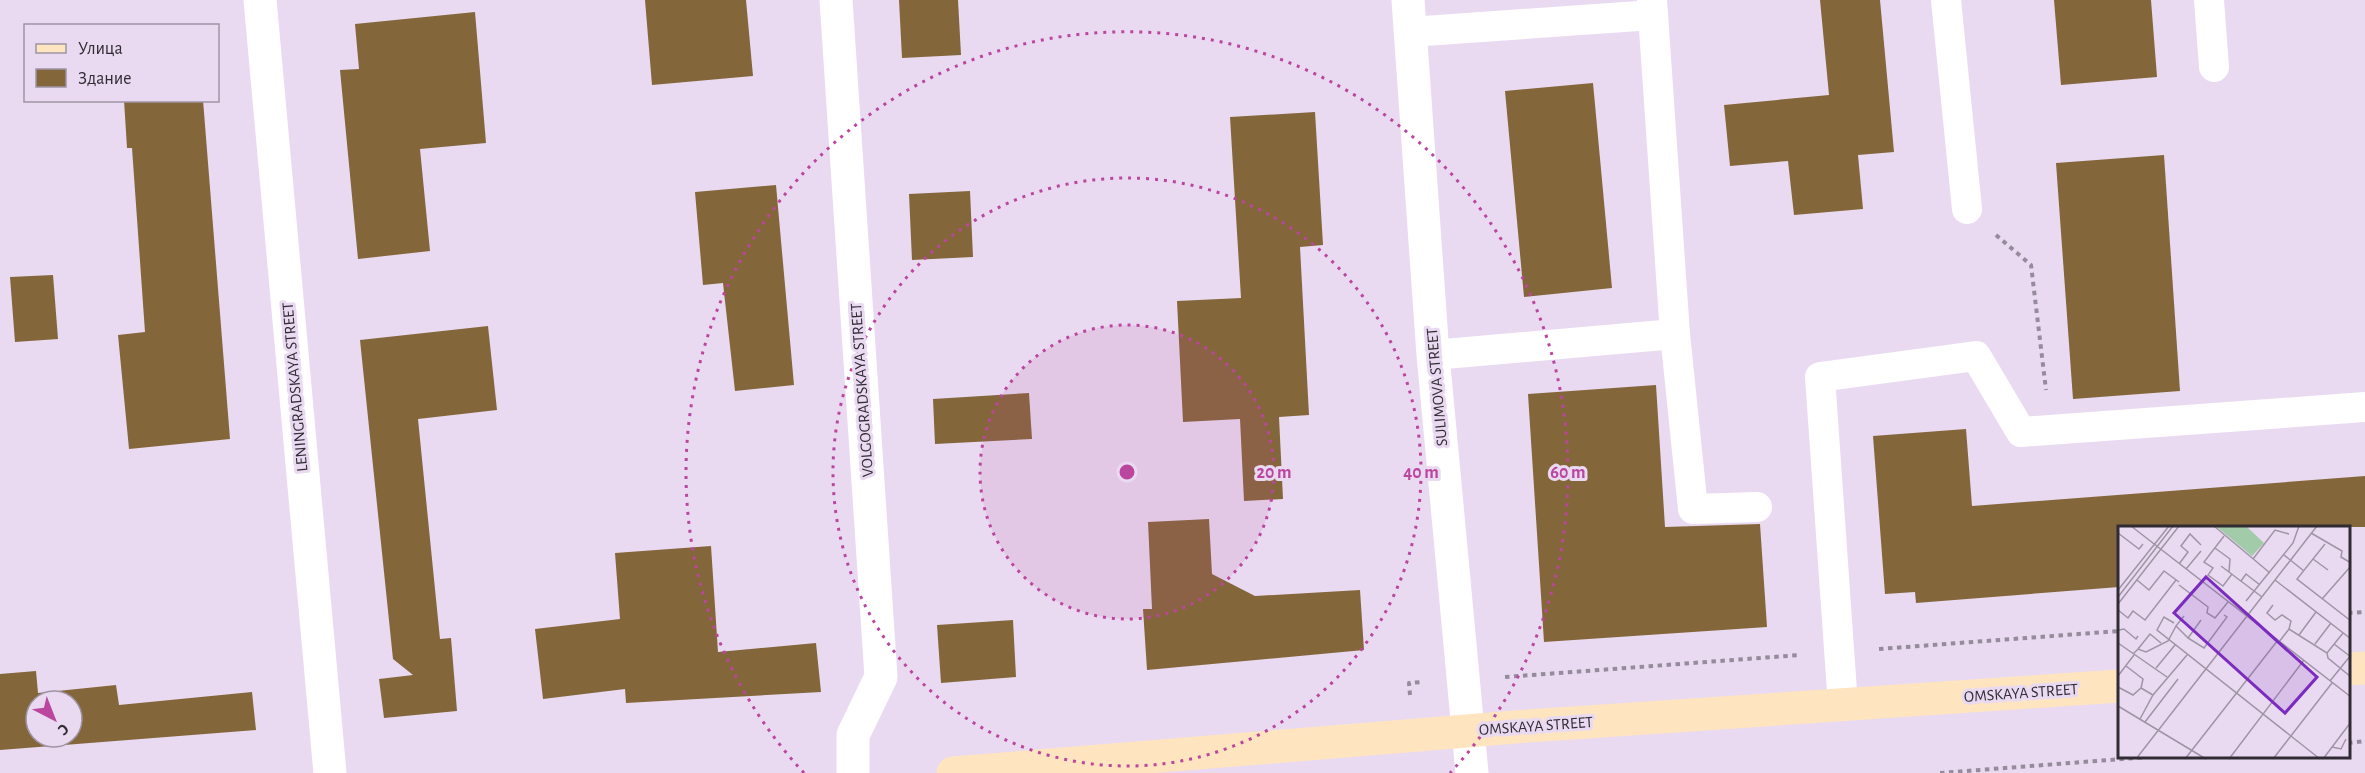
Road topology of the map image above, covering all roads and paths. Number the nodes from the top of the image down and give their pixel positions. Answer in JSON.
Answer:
{"nodes":[{"id":1,"x":260,"y":0,"type":"edge"},
{"id":2,"x":836,"y":0,"type":"edge"},
{"id":3,"x":1408,"y":0,"type":"edge"},
{"id":4,"x":1946,"y":0,"type":"edge"},
{"id":5,"x":2209,"y":0,"type":"edge"},
{"id":6,"x":1652,"y":8,"type":"edge"},
{"id":7,"x":1410,"y":32,"type":"junction"},
{"id":8,"x":2214,"y":67,"type":"dead end"},
{"id":9,"x":1967,"y":209,"type":"joint"},
{"id":10,"x":1675,"y":334,"type":"junction"},
{"id":11,"x":1433,"y":355,"type":"junction"},
{"id":12,"x":2044,"y":375,"type":"dead end"},
{"id":13,"x":2365,"y":407,"type":"edge"},
{"id":14,"x":1757,"y":507,"type":"dead end"},
{"id":15,"x":2365,"y":612,"type":"edge"},
{"id":16,"x":2350,"y":613,"type":"edge"},
{"id":17,"x":2118,"y":631,"type":"edge"},
{"id":18,"x":1839,"y":652,"type":"junction"},
{"id":19,"x":2365,"y":668,"type":"edge"},
{"id":20,"x":2350,"y":669,"type":"edge"},
{"id":21,"x":1464,"y":680,"type":"junction"},
{"id":22,"x":2118,"y":686,"type":"edge"},
{"id":23,"x":1843,"y":706,"type":"junction"},
{"id":24,"x":1467,"y":730,"type":"junction"},
{"id":25,"x":1413,"y":735,"type":"junction"},
{"id":26,"x":2365,"y":741,"type":"edge"},
{"id":27,"x":2350,"y":742,"type":"edge"},
{"id":28,"x":2135,"y":758,"type":"edge"},
{"id":29,"x":330,"y":773,"type":"edge"},
{"id":30,"x":853,"y":773,"type":"edge"},
{"id":31,"x":953,"y":773,"type":"edge"},
{"id":32,"x":1472,"y":773,"type":"edge"},
{"id":33,"x":1940,"y":773,"type":"edge"}],
"edges":[{"from":1,"to":29,"type":"street","name":"LENINGRADSKAYA STREET"},
{"from":2,"to":30,"type":"street","name":"VOLGOGRADSKAYA STREET"},
{"from":3,"to":7,"type":"street","name":"SULIMOVA STREET"},
{"from":4,"to":9,"type":"lane"},
{"from":5,"to":8,"type":"lane"},
{"from":6,"to":7,"type":"lane"},
{"from":6,"to":10,"type":"lane"},
{"from":7,"to":11,"type":"street","name":"SULIMOVA STREET"},
{"from":9,"to":12,"type":"path"},
{"from":10,"to":11,"type":"lane"},
{"from":10,"to":14,"type":"lane"},
{"from":11,"to":21,"type":"street","name":"SULIMOVA STREET"},
{"from":13,"to":18,"type":"lane"},
{"from":15,"to":16,"type":"path"},
{"from":17,"to":18,"type":"path"},
{"from":18,"to":21,"type":"path"},
{"from":18,"to":23,"type":"lane"},
{"from":19,"to":20,"type":"street"},
{"from":21,"to":24,"type":"street","name":"SULIMOVA STREET"},
{"from":21,"to":25,"type":"path"},
{"from":22,"to":23,"type":"street","name":"OMSKAYA STREET"},
{"from":23,"to":24,"type":"street","name":"OMSKAYA STREET"},
{"from":24,"to":25,"type":"street","name":"OMSKAYA STREET"},
{"from":24,"to":32,"type":"street","name":"SULIMOVA STREET"},
{"from":25,"to":31,"type":"street","name":"OMSKAYA STREET"},
{"from":26,"to":27,"type":"path"},
{"from":28,"to":33,"type":"path"}]}
